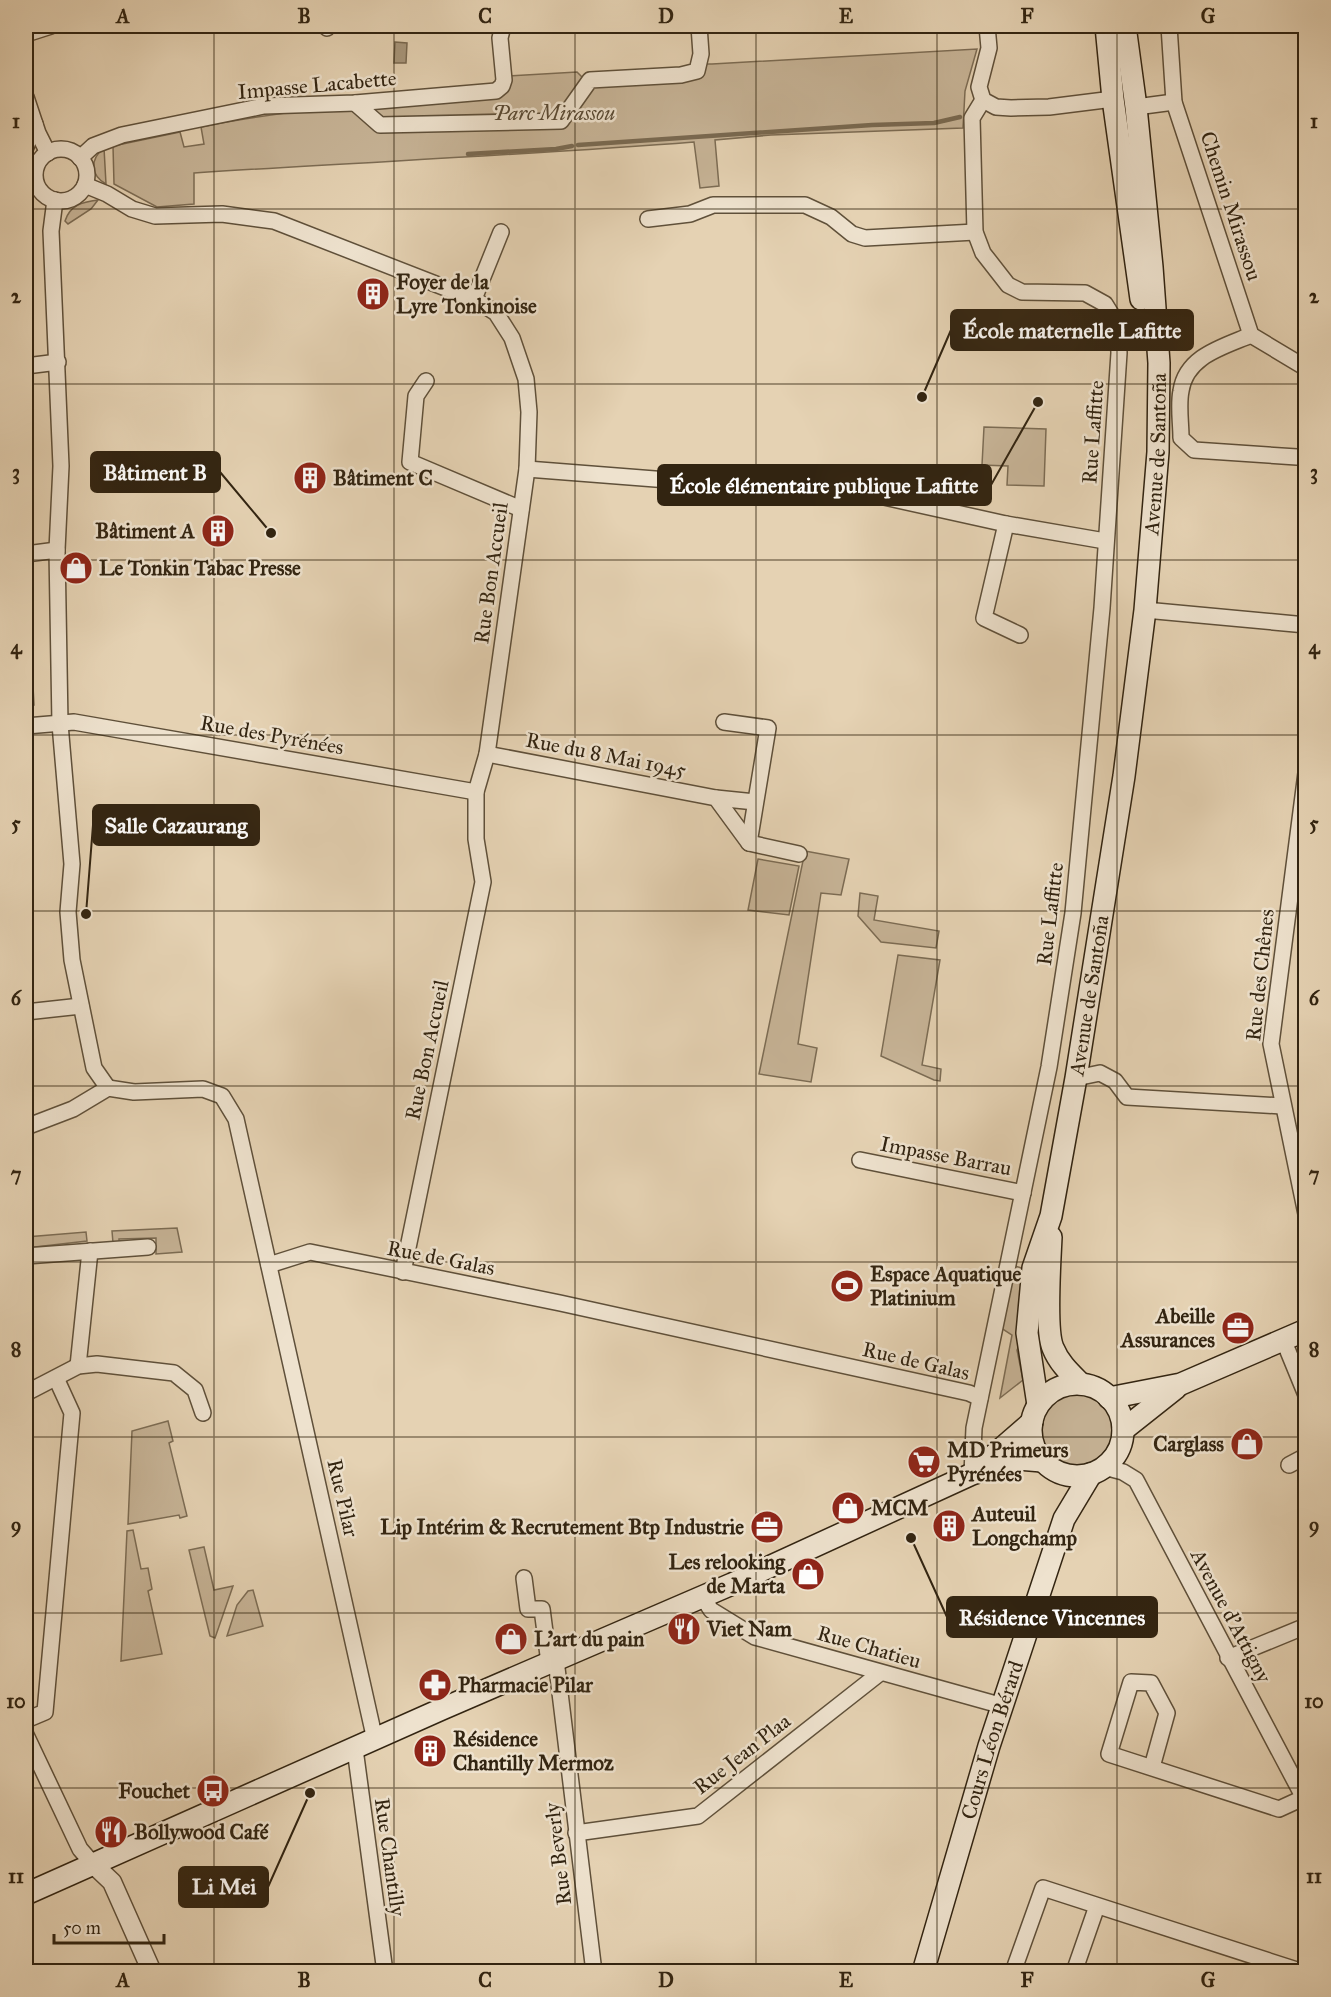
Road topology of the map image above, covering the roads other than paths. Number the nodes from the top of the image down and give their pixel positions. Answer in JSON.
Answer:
{"nodes":[{"id":1,"x":51,"y":26,"type":"edge"},
{"id":2,"x":503,"y":26,"type":"edge"},
{"id":3,"x":699,"y":26,"type":"edge"},
{"id":4,"x":987,"y":26,"type":"edge"},
{"id":5,"x":1106,"y":26,"type":"edge"},
{"id":6,"x":1114,"y":26,"type":"edge"},
{"id":7,"x":1125,"y":26,"type":"edge"},
{"id":8,"x":1169,"y":26,"type":"edge"},
{"id":9,"x":26,"y":34,"type":"edge"},
{"id":10,"x":26,"y":97,"type":"edge"},
{"id":11,"x":1113,"y":99,"type":"junction"},
{"id":12,"x":983,"y":100,"type":"junction"},
{"id":13,"x":1174,"y":102,"type":"junction"},
{"id":14,"x":355,"y":103,"type":"junction"},
{"id":15,"x":1136,"y":107,"type":"junction"},
{"id":16,"x":35,"y":124,"type":"junction"},
{"id":17,"x":26,"y":147,"type":"edge"},
{"id":18,"x":48,"y":153,"type":"junction"},
{"id":19,"x":80,"y":158,"type":"junction"},
{"id":20,"x":30,"y":172,"type":"edge"},
{"id":21,"x":85,"y":185,"type":"junction"},
{"id":22,"x":55,"y":200,"type":"junction"},
{"id":23,"x":648,"y":219,"type":"dead end"},
{"id":24,"x":501,"y":232,"type":"dead end"},
{"id":25,"x":975,"y":232,"type":"junction"},
{"id":26,"x":474,"y":299,"type":"junction"},
{"id":27,"x":1251,"y":335,"type":"junction"},
{"id":28,"x":58,"y":362,"type":"junction"},
{"id":29,"x":26,"y":366,"type":"edge"},
{"id":30,"x":1305,"y":368,"type":"edge"},
{"id":31,"x":426,"y":381,"type":"dead end"},
{"id":32,"x":1297,"y":457,"type":"dead end"},
{"id":33,"x":527,"y":469,"type":"junction"},
{"id":34,"x":521,"y":509,"type":"junction"},
{"id":35,"x":1006,"y":524,"type":"junction"},
{"id":36,"x":1105,"y":541,"type":"junction"},
{"id":37,"x":57,"y":550,"type":"junction"},
{"id":38,"x":26,"y":554,"type":"edge"},
{"id":39,"x":1145,"y":610,"type":"junction"},
{"id":40,"x":1305,"y":625,"type":"edge"},
{"id":41,"x":1020,"y":635,"type":"dead end"},
{"id":42,"x":724,"y":722,"type":"dead end"},
{"id":43,"x":60,"y":724,"type":"junction"},
{"id":44,"x":26,"y":726,"type":"edge"},
{"id":45,"x":487,"y":754,"type":"junction"},
{"id":46,"x":1305,"y":773,"type":"edge"},
{"id":47,"x":1124,"y":776,"type":"junction"},
{"id":48,"x":476,"y":792,"type":"junction"},
{"id":49,"x":716,"y":798,"type":"junction"},
{"id":50,"x":756,"y":801,"type":"junction"},
{"id":51,"x":749,"y":843,"type":"junction"},
{"id":52,"x":799,"y":854,"type":"dead end"},
{"id":53,"x":81,"y":1006,"type":"junction"},
{"id":54,"x":26,"y":1012,"type":"edge"},
{"id":55,"x":1076,"y":1078,"type":"junction"},
{"id":56,"x":108,"y":1088,"type":"junction"},
{"id":57,"x":1282,"y":1106,"type":"junction"},
{"id":58,"x":26,"y":1127,"type":"edge"},
{"id":59,"x":860,"y":1160,"type":"dead end"},
{"id":60,"x":1023,"y":1193,"type":"junction"},
{"id":61,"x":1305,"y":1214,"type":"edge"},
{"id":62,"x":1051,"y":1216,"type":"junction"},
{"id":63,"x":148,"y":1247,"type":"dead end"},
{"id":64,"x":90,"y":1251,"type":"junction"},
{"id":65,"x":26,"y":1256,"type":"edge"},
{"id":66,"x":269,"y":1265,"type":"junction"},
{"id":67,"x":403,"y":1272,"type":"junction"},
{"id":68,"x":1305,"y":1330,"type":"edge"},
{"id":69,"x":1283,"y":1339,"type":"junction"},
{"id":70,"x":78,"y":1366,"type":"junction"},
{"id":71,"x":56,"y":1378,"type":"junction"},
{"id":72,"x":1081,"y":1384,"type":"junction"},
{"id":73,"x":1181,"y":1384,"type":"junction"},
{"id":74,"x":26,"y":1393,"type":"edge"},
{"id":75,"x":1305,"y":1395,"type":"edge"},
{"id":76,"x":980,"y":1398,"type":"junction"},
{"id":77,"x":1110,"y":1398,"type":"junction"},
{"id":78,"x":203,"y":1413,"type":"dead end"},
{"id":79,"x":1035,"y":1413,"type":"junction"},
{"id":80,"x":1123,"y":1430,"type":"junction"},
{"id":81,"x":1305,"y":1456,"type":"edge"},
{"id":82,"x":1046,"y":1464,"type":"junction"},
{"id":83,"x":1288,"y":1465,"type":"dead end"},
{"id":84,"x":1098,"y":1470,"type":"junction"},
{"id":85,"x":972,"y":1474,"type":"junction"},
{"id":86,"x":1064,"y":1519,"type":"junction"},
{"id":87,"x":524,"y":1578,"type":"dead end"},
{"id":88,"x":702,"y":1596,"type":"junction"},
{"id":89,"x":1305,"y":1626,"type":"edge"},
{"id":90,"x":1228,"y":1658,"type":"junction"},
{"id":91,"x":552,"y":1662,"type":"junction"},
{"id":92,"x":880,"y":1673,"type":"junction"},
{"id":93,"x":1003,"y":1706,"type":"junction"},
{"id":94,"x":26,"y":1720,"type":"edge"},
{"id":95,"x":26,"y":1735,"type":"edge"},
{"id":96,"x":375,"y":1740,"type":"junction"},
{"id":97,"x":354,"y":1749,"type":"junction"},
{"id":98,"x":1152,"y":1767,"type":"junction"},
{"id":99,"x":1304,"y":1800,"type":"edge"},
{"id":100,"x":576,"y":1833,"type":"junction"},
{"id":101,"x":93,"y":1864,"type":"junction"},
{"id":102,"x":26,"y":1894,"type":"edge"},
{"id":103,"x":1097,"y":1906,"type":"junction"},
{"id":104,"x":1281,"y":1968,"type":"edge"},
{"id":105,"x":924,"y":1969,"type":"edge"},
{"id":106,"x":152,"y":1971,"type":"edge"},
{"id":107,"x":385,"y":1971,"type":"edge"},
{"id":108,"x":594,"y":1971,"type":"edge"},
{"id":109,"x":1013,"y":1971,"type":"edge"},
{"id":110,"x":1074,"y":1971,"type":"edge"},
{"id":111,"x":1303,"y":1971,"type":"edge"}],
"edges":[{"from":1,"to":9,"type":"street"},
{"from":2,"to":14,"type":"street","name":"Impasse Lacabette"},
{"from":3,"to":14,"type":"street"},
{"from":4,"to":12,"type":"street"},
{"from":5,"to":11,"type":"main road","name":"Avenue de Santoña"},
{"from":6,"to":15,"type":"main road"},
{"from":7,"to":15,"type":"main road","name":"Avenue de Santoña"},
{"from":8,"to":13,"type":"street","name":"Chemin Mirassou"},
{"from":10,"to":16,"type":"street"},
{"from":11,"to":12,"type":"street"},
{"from":11,"to":47,"type":"main road","name":"Avenue de Santoña"},
{"from":12,"to":25,"type":"street"},
{"from":13,"to":15,"type":"street"},
{"from":13,"to":27,"type":"street","name":"Chemin Mirassou"},
{"from":14,"to":19,"type":"street","name":"Impasse Lacabette"},
{"from":15,"to":39,"type":"main road","name":"Avenue de Santoña"},
{"from":16,"to":17,"type":"street"},
{"from":16,"to":18,"type":"street"},
{"from":18,"to":19,"type":"street"},
{"from":18,"to":20,"type":"street"},
{"from":19,"to":21,"type":"street"},
{"from":20,"to":22,"type":"street"},
{"from":21,"to":22,"type":"street"},
{"from":21,"to":26,"type":"street","name":"Rue Bon Accueil"},
{"from":22,"to":28,"type":"street"},
{"from":23,"to":25,"type":"street"},
{"from":24,"to":26,"type":"street"},
{"from":25,"to":36,"type":"street","name":"Rue Laffitte"},
{"from":26,"to":33,"type":"street","name":"Rue Bon Accueil"},
{"from":27,"to":30,"type":"street"},
{"from":27,"to":32,"type":"street"},
{"from":28,"to":29,"type":"street"},
{"from":28,"to":37,"type":"street"},
{"from":31,"to":34,"type":"street"},
{"from":33,"to":34,"type":"street","name":"Rue Bon Accueil"},
{"from":33,"to":35,"type":"street"},
{"from":34,"to":45,"type":"street","name":"Rue Bon Accueil"},
{"from":35,"to":36,"type":"street"},
{"from":35,"to":41,"type":"street"},
{"from":36,"to":60,"type":"street","name":"Rue Laffitte"},
{"from":37,"to":38,"type":"street"},
{"from":37,"to":43,"type":"street"},
{"from":39,"to":40,"type":"street"},
{"from":39,"to":47,"type":"main road","name":"Avenue de Santoña"},
{"from":42,"to":50,"type":"street"},
{"from":43,"to":44,"type":"street","name":"Rue des Pyrénées"},
{"from":43,"to":48,"type":"street","name":"Rue des Pyrénées"},
{"from":43,"to":53,"type":"street"},
{"from":45,"to":48,"type":"street","name":"Rue Bon Accueil"},
{"from":45,"to":49,"type":"street","name":"Rue du 8 Mai 1945"},
{"from":46,"to":57,"type":"street","name":"Rue des Chênes"},
{"from":47,"to":55,"type":"main road","name":"Avenue de Santoña"},
{"from":48,"to":67,"type":"street","name":"Rue Bon Accueil"},
{"from":49,"to":50,"type":"street","name":"Rue du 8 Mai 1945"},
{"from":49,"to":51,"type":"street"},
{"from":50,"to":51,"type":"street"},
{"from":51,"to":52,"type":"street"},
{"from":53,"to":54,"type":"street"},
{"from":53,"to":56,"type":"street"},
{"from":55,"to":57,"type":"street"},
{"from":55,"to":62,"type":"main road","name":"Avenue de Santoña"},
{"from":56,"to":58,"type":"street"},
{"from":56,"to":66,"type":"street"},
{"from":57,"to":61,"type":"street","name":"Rue des Chênes"},
{"from":59,"to":60,"type":"street","name":"Impasse Barrau"},
{"from":60,"to":76,"type":"street","name":"Rue Laffitte"},
{"from":62,"to":72,"type":"main road","name":"Avenue de Santoña"},
{"from":62,"to":79,"type":"main road","name":"Avenue de Santoña"},
{"from":63,"to":64,"type":"street"},
{"from":64,"to":65,"type":"street"},
{"from":64,"to":70,"type":"street"},
{"from":66,"to":67,"type":"street","name":"Rue de Galas"},
{"from":66,"to":96,"type":"street","name":"Rue Pilar"},
{"from":67,"to":76,"type":"street","name":"Rue de Galas"},
{"from":68,"to":69,"type":"main road"},
{"from":69,"to":73,"type":"main road"},
{"from":69,"to":75,"type":"street"},
{"from":70,"to":71,"type":"street"},
{"from":70,"to":78,"type":"street"},
{"from":71,"to":74,"type":"street"},
{"from":71,"to":94,"type":"street"},
{"from":72,"to":77,"type":"main road"},
{"from":72,"to":79,"type":"main road"},
{"from":73,"to":77,"type":"main road"},
{"from":73,"to":80,"type":"main road"},
{"from":76,"to":85,"type":"street","name":"Rue Laffitte"},
{"from":77,"to":80,"type":"main road"},
{"from":79,"to":82,"type":"main road"},
{"from":79,"to":85,"type":"main road"},
{"from":80,"to":84,"type":"main road"},
{"from":81,"to":83,"type":"street"},
{"from":82,"to":84,"type":"main road"},
{"from":82,"to":85,"type":"main road"},
{"from":82,"to":86,"type":"main road","name":"Cours Léon Bérard"},
{"from":84,"to":86,"type":"main road","name":"Cours Léon Bérard"},
{"from":84,"to":90,"type":"street","name":"Avenue d'Attigny"},
{"from":85,"to":88,"type":"main road"},
{"from":86,"to":93,"type":"main road","name":"Cours Léon Bérard"},
{"from":87,"to":91,"type":"street","name":"Rue Beverly"},
{"from":88,"to":91,"type":"main road"},
{"from":88,"to":92,"type":"street","name":"Rue Chatieu"},
{"from":89,"to":90,"type":"street"},
{"from":90,"to":99,"type":"street","name":"Avenue d'Attigny"},
{"from":91,"to":96,"type":"main road"},
{"from":91,"to":100,"type":"street","name":"Rue Beverly"},
{"from":92,"to":93,"type":"street","name":"Rue Chatieu"},
{"from":92,"to":100,"type":"street","name":"Rue Jean Plaa"},
{"from":93,"to":105,"type":"main road","name":"Cours Léon Bérard"},
{"from":95,"to":101,"type":"street"},
{"from":96,"to":97,"type":"main road"},
{"from":97,"to":101,"type":"main road"},
{"from":97,"to":107,"type":"street","name":"Rue Chantilly"},
{"from":98,"to":98,"type":"street"},
{"from":98,"to":99,"type":"street"},
{"from":100,"to":108,"type":"street","name":"Rue Beverly"},
{"from":101,"to":102,"type":"main road"},
{"from":101,"to":106,"type":"street"},
{"from":103,"to":104,"type":"street"},
{"from":103,"to":109,"type":"street"},
{"from":103,"to":110,"type":"street"},
{"from":104,"to":111,"type":"street"}]}
